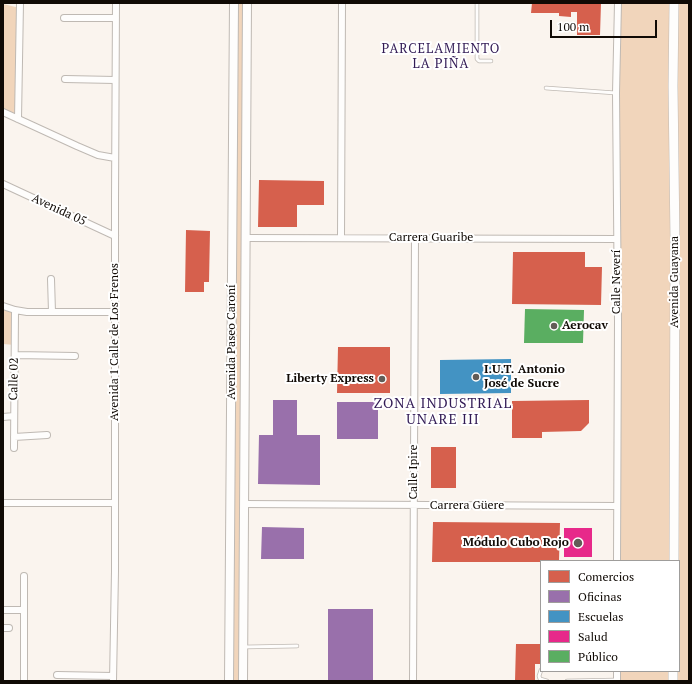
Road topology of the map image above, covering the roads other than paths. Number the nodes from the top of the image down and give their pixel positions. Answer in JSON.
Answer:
{"nodes":[{"id":1,"x":20,"y":3,"type":"edge"},
{"id":2,"x":116,"y":3,"type":"edge"},
{"id":3,"x":234,"y":3,"type":"edge"},
{"id":4,"x":247,"y":3,"type":"edge"},
{"id":5,"x":342,"y":3,"type":"edge"},
{"id":6,"x":477,"y":3,"type":"edge"},
{"id":7,"x":618,"y":3,"type":"edge"},
{"id":8,"x":674,"y":3,"type":"edge"},
{"id":9,"x":64,"y":18,"type":"dead end"},
{"id":10,"x":116,"y":18,"type":"junction"},
{"id":11,"x":492,"y":61,"type":"dead end"},
{"id":12,"x":65,"y":79,"type":"dead end"},
{"id":13,"x":116,"y":80,"type":"junction"},
{"id":14,"x":546,"y":88,"type":"dead end"},
{"id":15,"x":616,"y":93,"type":"junction"},
{"id":16,"x":3,"y":112,"type":"edge"},
{"id":17,"x":18,"y":119,"type":"junction"},
{"id":18,"x":115,"y":158,"type":"junction"},
{"id":19,"x":3,"y":184,"type":"edge"},
{"id":20,"x":115,"y":236,"type":"junction"},
{"id":21,"x":245,"y":238,"type":"junction"},
{"id":22,"x":341,"y":238,"type":"junction"},
{"id":23,"x":415,"y":238,"type":"junction"},
{"id":24,"x":617,"y":239,"type":"junction"},
{"id":25,"x":51,"y":279,"type":"dead end"},
{"id":26,"x":3,"y":306,"type":"edge"},
{"id":27,"x":15,"y":310,"type":"junction"},
{"id":28,"x":52,"y":312,"type":"junction"},
{"id":29,"x":115,"y":312,"type":"junction"},
{"id":30,"x":15,"y":355,"type":"junction"},
{"id":31,"x":75,"y":356,"type":"dead end"},
{"id":32,"x":14,"y":416,"type":"junction"},
{"id":33,"x":3,"y":417,"type":"edge"},
{"id":34,"x":47,"y":434,"type":"dead end"},
{"id":35,"x":14,"y":437,"type":"junction"},
{"id":36,"x":14,"y":448,"type":"dead end"},
{"id":37,"x":3,"y":503,"type":"edge"},
{"id":38,"x":115,"y":503,"type":"junction"},
{"id":39,"x":244,"y":504,"type":"junction"},
{"id":40,"x":414,"y":506,"type":"junction"},
{"id":41,"x":617,"y":506,"type":"junction"},
{"id":42,"x":617,"y":560,"type":"edge"},
{"id":43,"x":674,"y":560,"type":"edge"},
{"id":44,"x":24,"y":576,"type":"dead end"},
{"id":45,"x":3,"y":610,"type":"edge"},
{"id":46,"x":24,"y":610,"type":"junction"},
{"id":47,"x":244,"y":646,"type":"junction"},
{"id":48,"x":297,"y":646,"type":"dead end"},
{"id":49,"x":540,"y":672,"type":"edge"},
{"id":50,"x":57,"y":675,"type":"dead end"},
{"id":51,"x":113,"y":678,"type":"edge"},
{"id":52,"x":617,"y":680,"type":"edge"},
{"id":53,"x":24,"y":681,"type":"edge"},
{"id":54,"x":229,"y":681,"type":"edge"},
{"id":55,"x":244,"y":681,"type":"edge"},
{"id":56,"x":413,"y":681,"type":"edge"},
{"id":57,"x":547,"y":681,"type":"edge"},
{"id":58,"x":568,"y":681,"type":"edge"}],
"edges":[{"from":1,"to":17,"type":"street"},
{"from":2,"to":10,"type":"street","name":"Avenida 1 Calle de Los Frenos"},
{"from":3,"to":54,"type":"street","name":"Avenida Paseo Caroní"},
{"from":4,"to":21,"type":"street","name":"Avenida Paseo Caroní"},
{"from":5,"to":22,"type":"street"},
{"from":6,"to":11,"type":"lane"},
{"from":7,"to":15,"type":"street","name":"Calle Neverí"},
{"from":8,"to":43,"type":"main road","name":"Avenida Guayana"},
{"from":9,"to":10,"type":"street"},
{"from":10,"to":13,"type":"street","name":"Avenida 1 Calle de Los Frenos"},
{"from":12,"to":13,"type":"street"},
{"from":13,"to":18,"type":"street","name":"Avenida 1 Calle de Los Frenos"},
{"from":14,"to":15,"type":"lane"},
{"from":15,"to":24,"type":"street","name":"Calle Neverí"},
{"from":16,"to":17,"type":"street"},
{"from":17,"to":18,"type":"street"},
{"from":18,"to":20,"type":"street","name":"Avenida 1 Calle de Los Frenos"},
{"from":19,"to":20,"type":"street","name":"Avenida 05"},
{"from":20,"to":29,"type":"street","name":"Avenida 1 Calle de Los Frenos"},
{"from":21,"to":22,"type":"street","name":"Carrera Guaribe"},
{"from":21,"to":39,"type":"street","name":"Avenida Paseo Caroní"},
{"from":22,"to":23,"type":"street","name":"Carrera Guaribe"},
{"from":23,"to":24,"type":"street","name":"Carrera Guaribe"},
{"from":23,"to":40,"type":"street","name":"Calle Ipire"},
{"from":24,"to":41,"type":"street","name":"Calle Neverí"},
{"from":25,"to":28,"type":"street"},
{"from":26,"to":27,"type":"street"},
{"from":27,"to":28,"type":"street"},
{"from":27,"to":30,"type":"street","name":"Calle 02"},
{"from":28,"to":29,"type":"street"},
{"from":29,"to":38,"type":"street","name":"Avenida 1 Calle de Los Frenos"},
{"from":30,"to":31,"type":"street"},
{"from":30,"to":32,"type":"street","name":"Calle 02"},
{"from":32,"to":33,"type":"street"},
{"from":32,"to":35,"type":"street","name":"Calle 02"},
{"from":34,"to":35,"type":"street"},
{"from":35,"to":36,"type":"street","name":"Calle 02"},
{"from":37,"to":38,"type":"street"},
{"from":38,"to":51,"type":"street","name":"Avenida 1 Calle de Los Frenos"},
{"from":39,"to":40,"type":"street","name":"Carrera Güere"},
{"from":39,"to":47,"type":"street","name":"Avenida Paseo Caroní"},
{"from":40,"to":41,"type":"street","name":"Carrera Güere"},
{"from":40,"to":56,"type":"street","name":"Calle Ipire"},
{"from":41,"to":42,"type":"street","name":"Calle Neverí"},
{"from":44,"to":46,"type":"street"},
{"from":45,"to":46,"type":"street"},
{"from":46,"to":53,"type":"street"},
{"from":47,"to":48,"type":"lane"},
{"from":47,"to":55,"type":"street","name":"Avenida Paseo Caroní"},
{"from":49,"to":57,"type":"lane"},
{"from":50,"to":51,"type":"street"},
{"from":52,"to":58,"type":"lane"}]}
